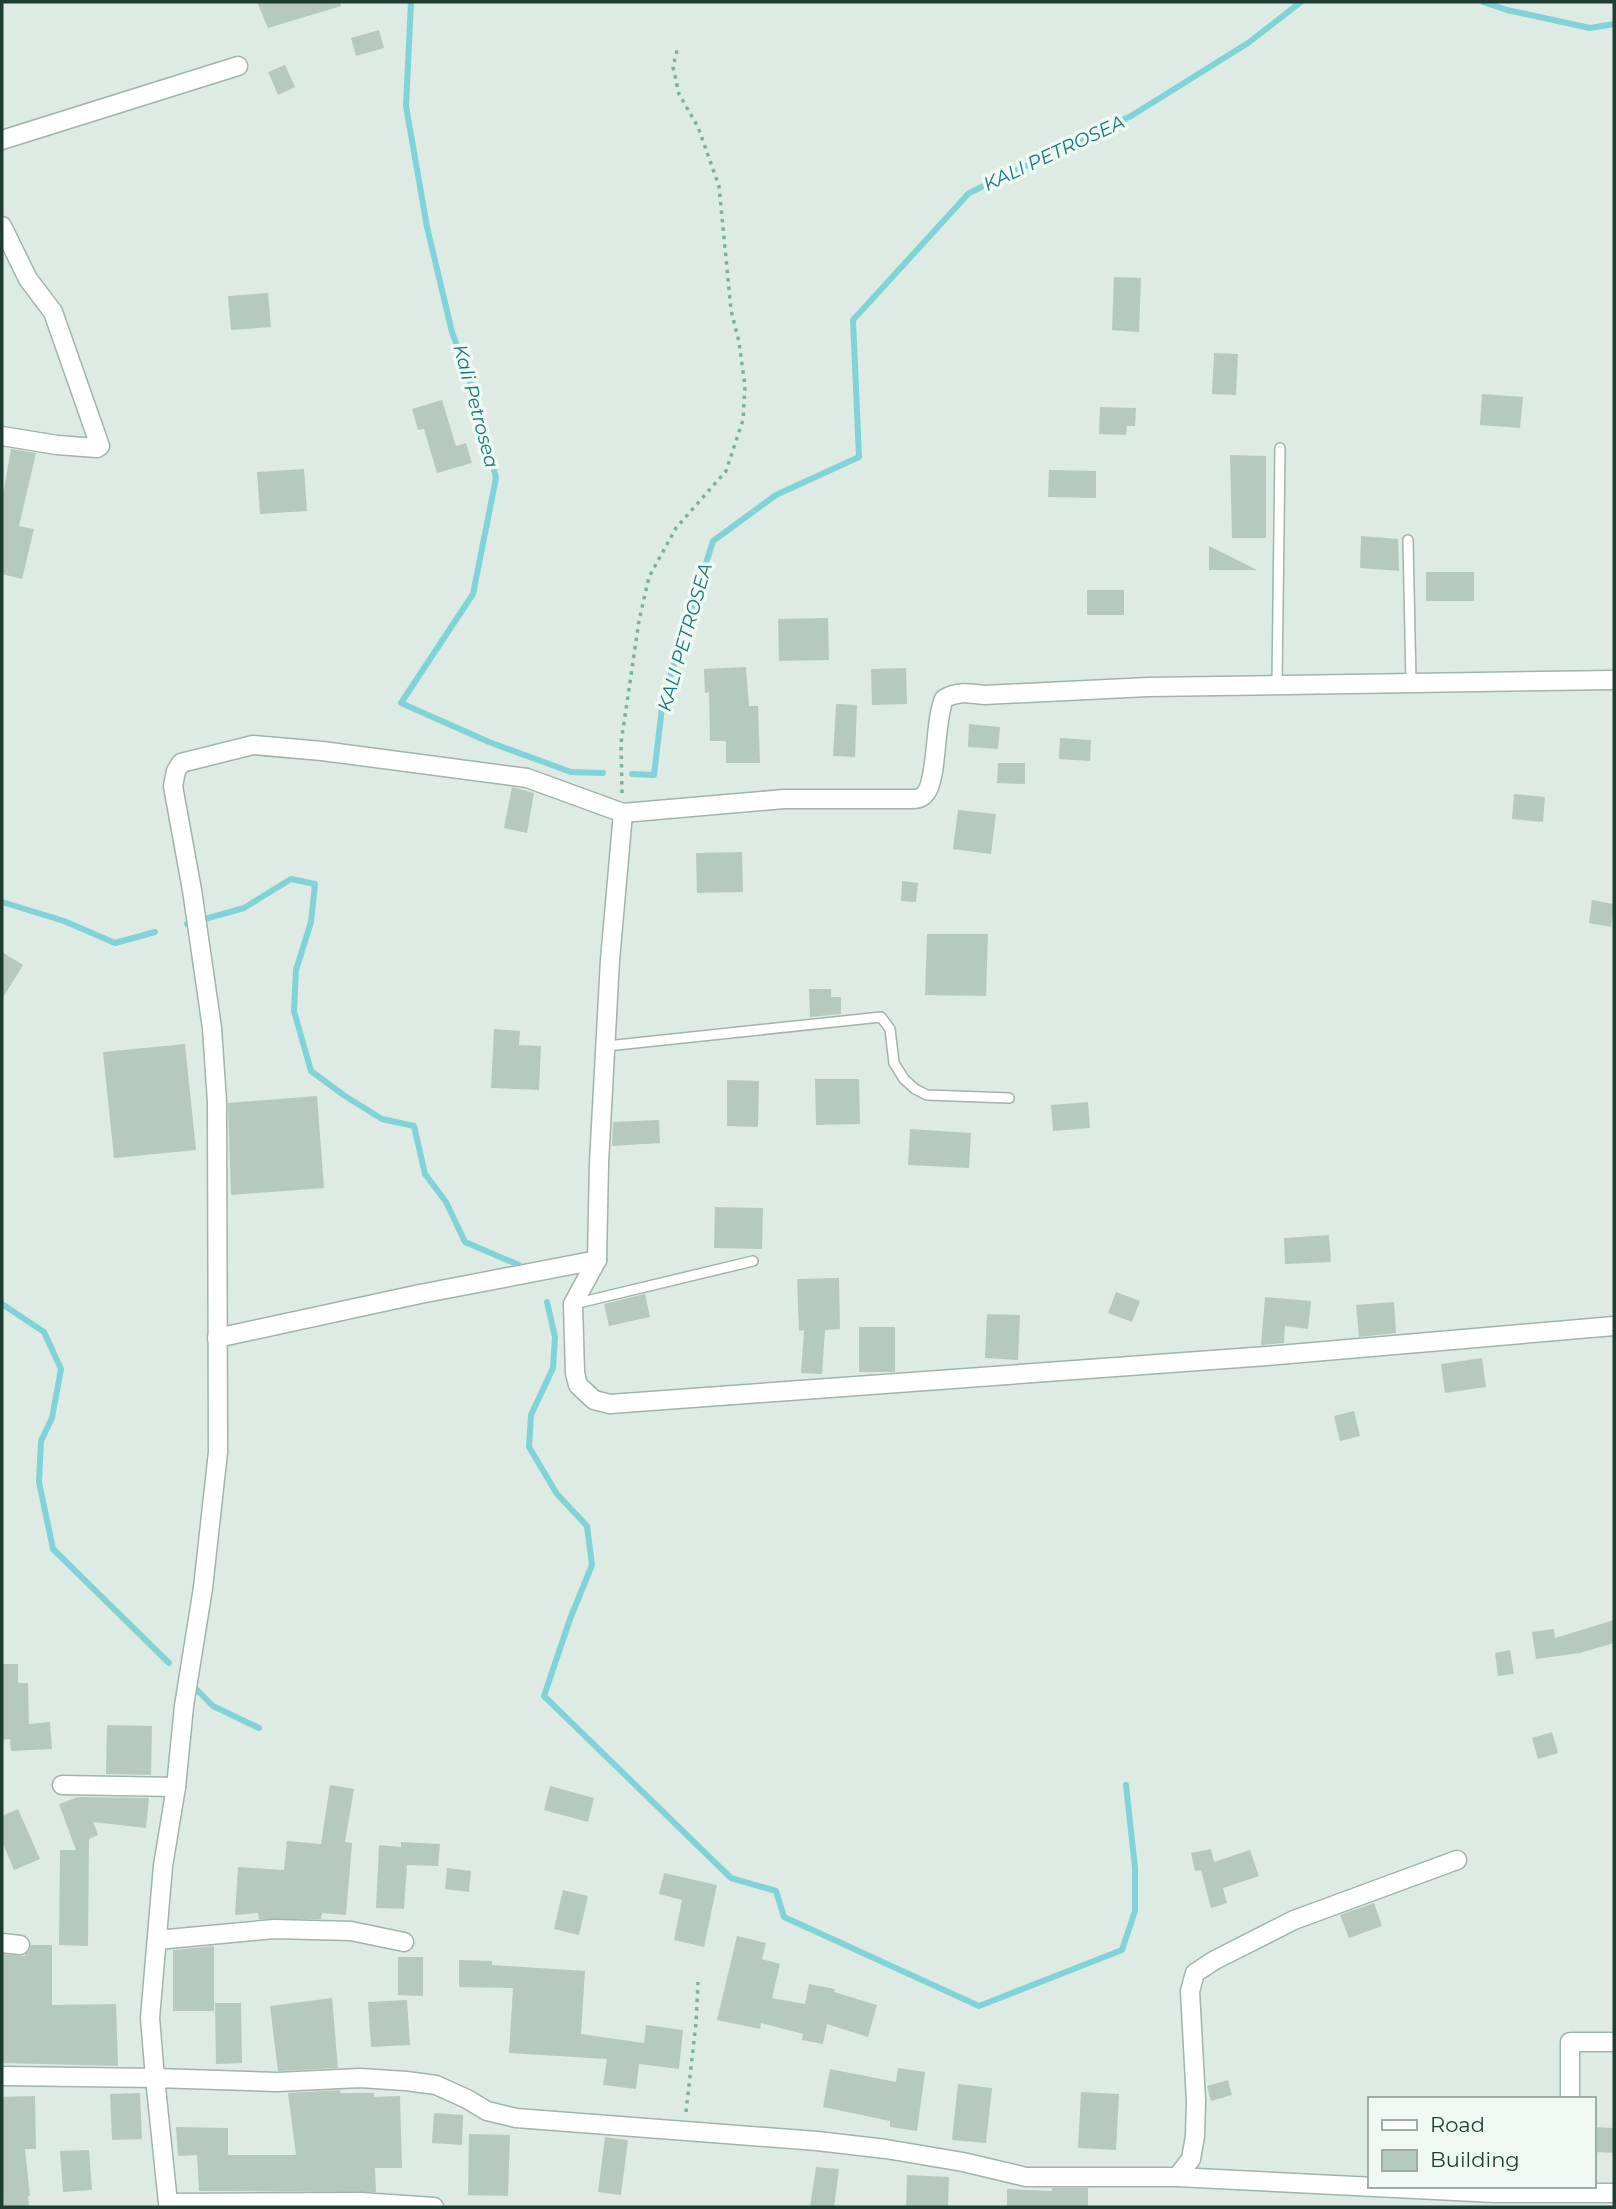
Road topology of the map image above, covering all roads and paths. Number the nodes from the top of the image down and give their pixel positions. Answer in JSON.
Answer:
{"nodes":[{"id":1,"x":678,"y":46,"type":"dead end"},
{"id":2,"x":238,"y":66,"type":"dead end"},
{"id":3,"x":2,"y":140,"type":"edge"},
{"id":4,"x":2,"y":226,"type":"edge"},
{"id":5,"x":2,"y":436,"type":"edge"},
{"id":6,"x":1280,"y":448,"type":"dead end"},
{"id":7,"x":1408,"y":540,"type":"dead end"},
{"id":8,"x":1614,"y":681,"type":"edge"},
{"id":9,"x":1411,"y":682,"type":"junction"},
{"id":10,"x":1277,"y":685,"type":"junction"},
{"id":11,"x":623,"y":813,"type":"junction"},
{"id":12,"x":607,"y":1046,"type":"junction"},
{"id":13,"x":1009,"y":1098,"type":"dead end"},
{"id":14,"x":597,"y":1260,"type":"junction"},
{"id":15,"x":753,"y":1261,"type":"dead end"},
{"id":16,"x":573,"y":1304,"type":"junction"},
{"id":17,"x":1614,"y":1325,"type":"edge"},
{"id":18,"x":216,"y":1338,"type":"junction"},
{"id":19,"x":62,"y":1785,"type":"dead end"},
{"id":20,"x":176,"y":1787,"type":"junction"},
{"id":21,"x":1457,"y":1860,"type":"dead end"},
{"id":22,"x":157,"y":1940,"type":"junction"},
{"id":23,"x":404,"y":1942,"type":"dead end"},
{"id":24,"x":698,"y":1982,"type":"dead end"},
{"id":25,"x":1614,"y":2042,"type":"edge"},
{"id":26,"x":2,"y":2076,"type":"edge"},
{"id":27,"x":155,"y":2078,"type":"junction"},
{"id":28,"x":1570,"y":2097,"type":"edge"},
{"id":29,"x":684,"y":2132,"type":"junction"},
{"id":30,"x":1177,"y":2177,"type":"junction"},
{"id":31,"x":1368,"y":2186,"type":"edge"},
{"id":32,"x":1401,"y":2188,"type":"edge"},
{"id":33,"x":1569,"y":2190,"type":"edge"},
{"id":34,"x":1614,"y":2193,"type":"edge"},
{"id":35,"x":434,"y":2207,"type":"edge"}],
"edges":[{"from":1,"to":11,"type":"path"},
{"from":2,"to":3,"type":"street"},
{"from":4,"to":5,"type":"street"},
{"from":6,"to":10,"type":"lane"},
{"from":7,"to":9,"type":"lane"},
{"from":8,"to":9,"type":"street"},
{"from":9,"to":10,"type":"street"},
{"from":10,"to":11,"type":"street"},
{"from":11,"to":12,"type":"street"},
{"from":11,"to":18,"type":"street"},
{"from":12,"to":13,"type":"lane"},
{"from":12,"to":14,"type":"street"},
{"from":14,"to":16,"type":"street"},
{"from":14,"to":18,"type":"street"},
{"from":15,"to":16,"type":"lane"},
{"from":16,"to":17,"type":"street"},
{"from":18,"to":20,"type":"street"},
{"from":19,"to":20,"type":"street"},
{"from":20,"to":22,"type":"street"},
{"from":21,"to":30,"type":"street"},
{"from":22,"to":23,"type":"street"},
{"from":22,"to":27,"type":"street"},
{"from":24,"to":29,"type":"path"},
{"from":25,"to":28,"type":"street"},
{"from":26,"to":27,"type":"street"},
{"from":27,"to":29,"type":"street"},
{"from":27,"to":35,"type":"street"},
{"from":29,"to":30,"type":"street"},
{"from":30,"to":31,"type":"street"},
{"from":32,"to":33,"type":"street"},
{"from":33,"to":34,"type":"street"}]}
